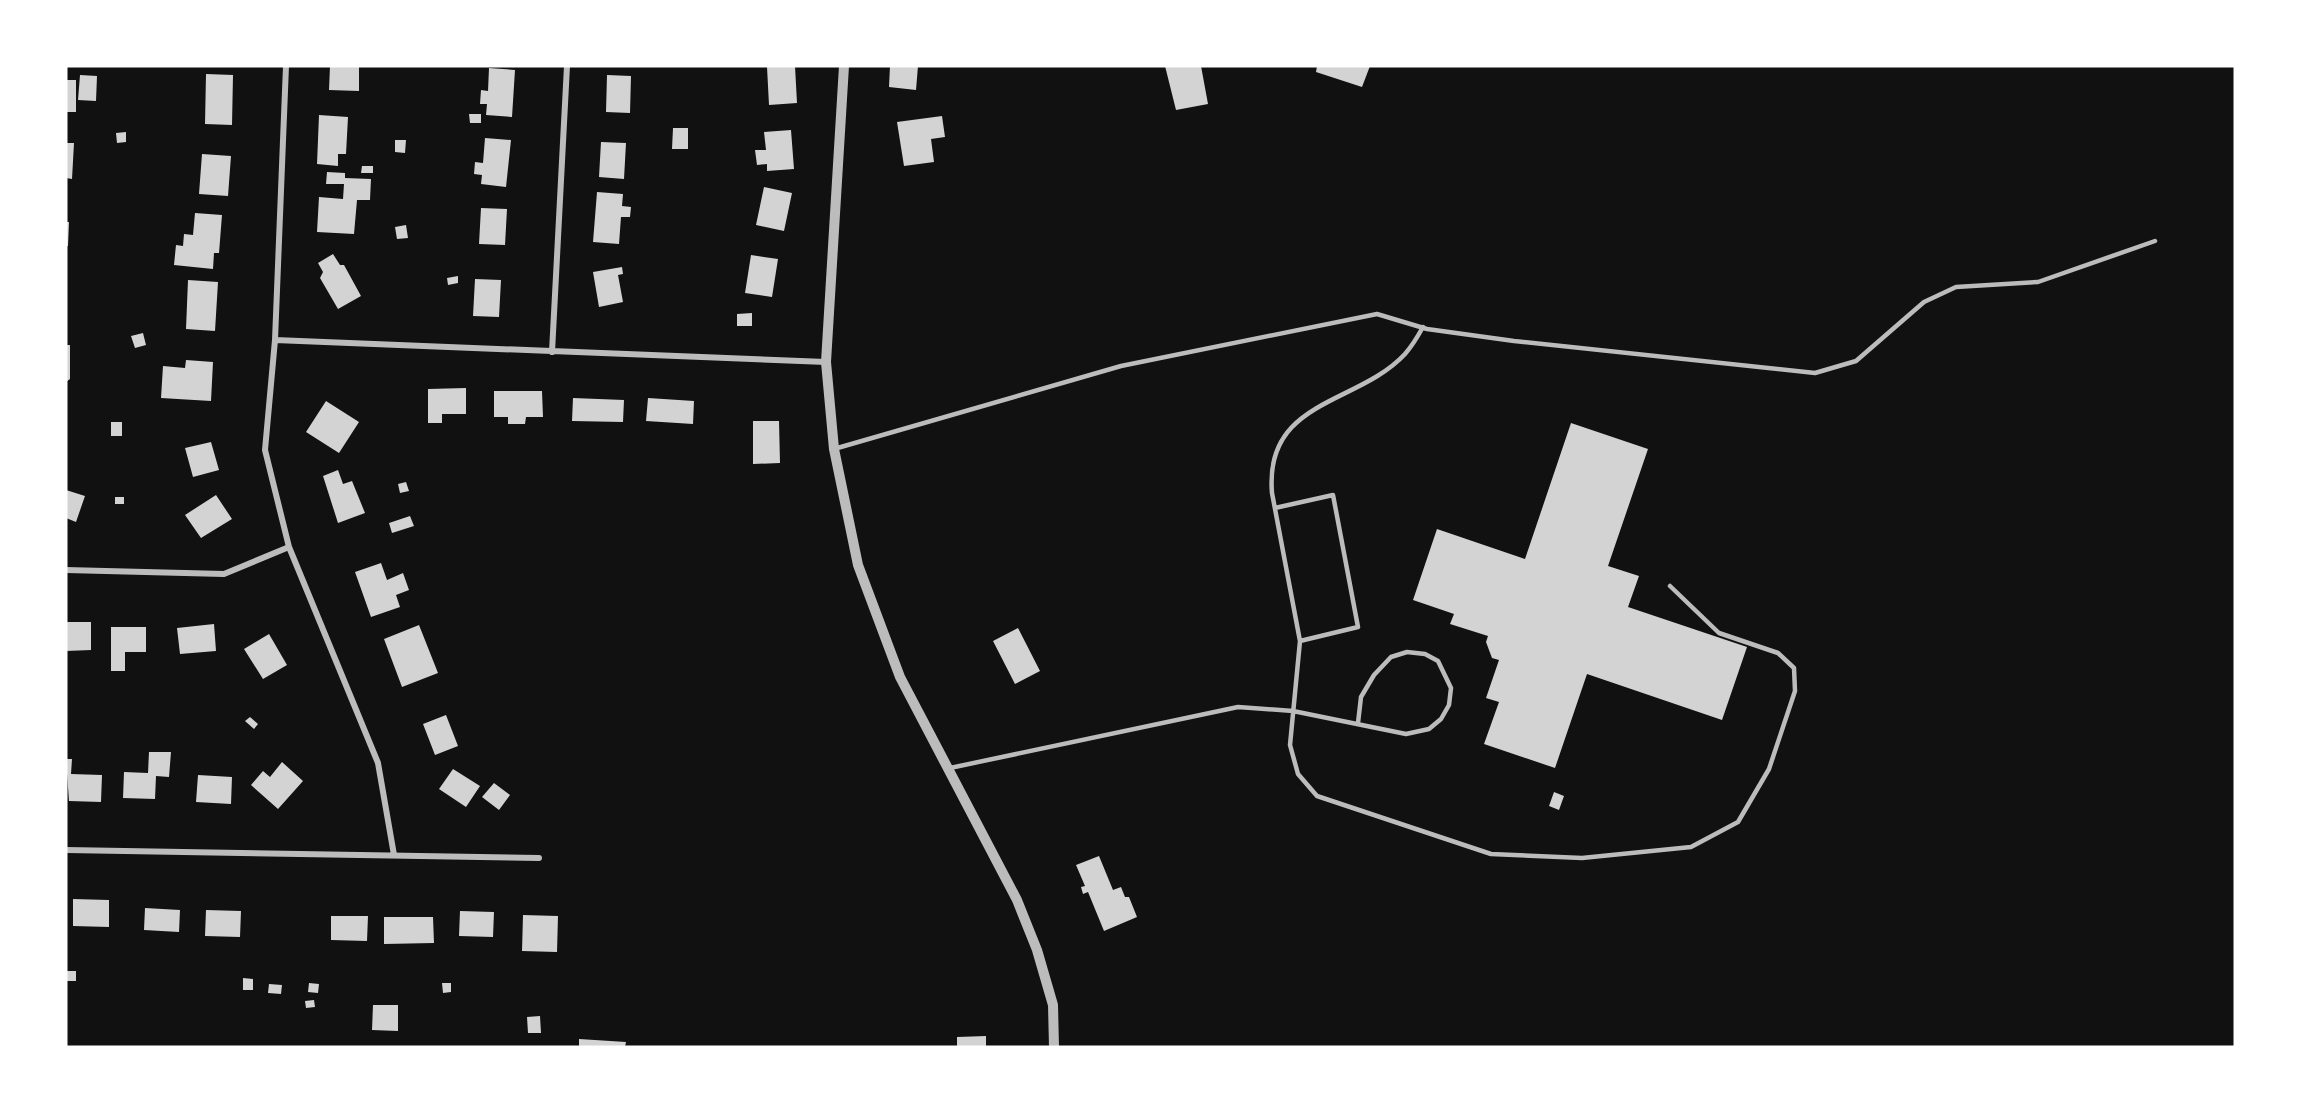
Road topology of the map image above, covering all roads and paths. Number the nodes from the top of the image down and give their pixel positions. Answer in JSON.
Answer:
{"nodes":[{"id":1,"x":286,"y":66,"type":"edge"},
{"id":2,"x":567,"y":66,"type":"edge"},
{"id":3,"x":844,"y":66,"type":"edge"},
{"id":4,"x":2155,"y":242,"type":"dead end"},
{"id":5,"x":1423,"y":327,"type":"junction"},
{"id":6,"x":275,"y":340,"type":"junction"},
{"id":7,"x":552,"y":352,"type":"junction"},
{"id":8,"x":826,"y":362,"type":"junction"},
{"id":9,"x":834,"y":449,"type":"junction"},
{"id":10,"x":1275,"y":508,"type":"junction"},
{"id":11,"x":289,"y":547,"type":"junction"},
{"id":12,"x":66,"y":570,"type":"edge"},
{"id":13,"x":1670,"y":586,"type":"dead end"},
{"id":14,"x":1300,"y":641,"type":"junction"},
{"id":15,"x":1293,"y":711,"type":"junction"},
{"id":16,"x":1358,"y":723,"type":"junction"},
{"id":17,"x":948,"y":768,"type":"junction"},
{"id":18,"x":66,"y":850,"type":"edge"},
{"id":19,"x":394,"y":855,"type":"junction"},
{"id":20,"x":538,"y":858,"type":"dead end"},
{"id":21,"x":1054,"y":1047,"type":"edge"}],
"edges":[{"from":1,"to":6,"type":"street"},
{"from":2,"to":7,"type":"street"},
{"from":3,"to":8,"type":"street"},
{"from":4,"to":5,"type":"lane"},
{"from":5,"to":9,"type":"lane"},
{"from":5,"to":10,"type":"lane"},
{"from":6,"to":7,"type":"street"},
{"from":6,"to":11,"type":"street"},
{"from":7,"to":8,"type":"street"},
{"from":8,"to":9,"type":"street"},
{"from":9,"to":17,"type":"street"},
{"from":10,"to":14,"type":"lane"},
{"from":10,"to":14,"type":"lane"},
{"from":11,"to":12,"type":"street"},
{"from":11,"to":19,"type":"street"},
{"from":13,"to":15,"type":"lane"},
{"from":14,"to":15,"type":"lane"},
{"from":15,"to":16,"type":"lane"},
{"from":15,"to":17,"type":"lane"},
{"from":16,"to":16,"type":"lane"},
{"from":17,"to":21,"type":"street"},
{"from":18,"to":19,"type":"street"},
{"from":19,"to":20,"type":"street"}]}
